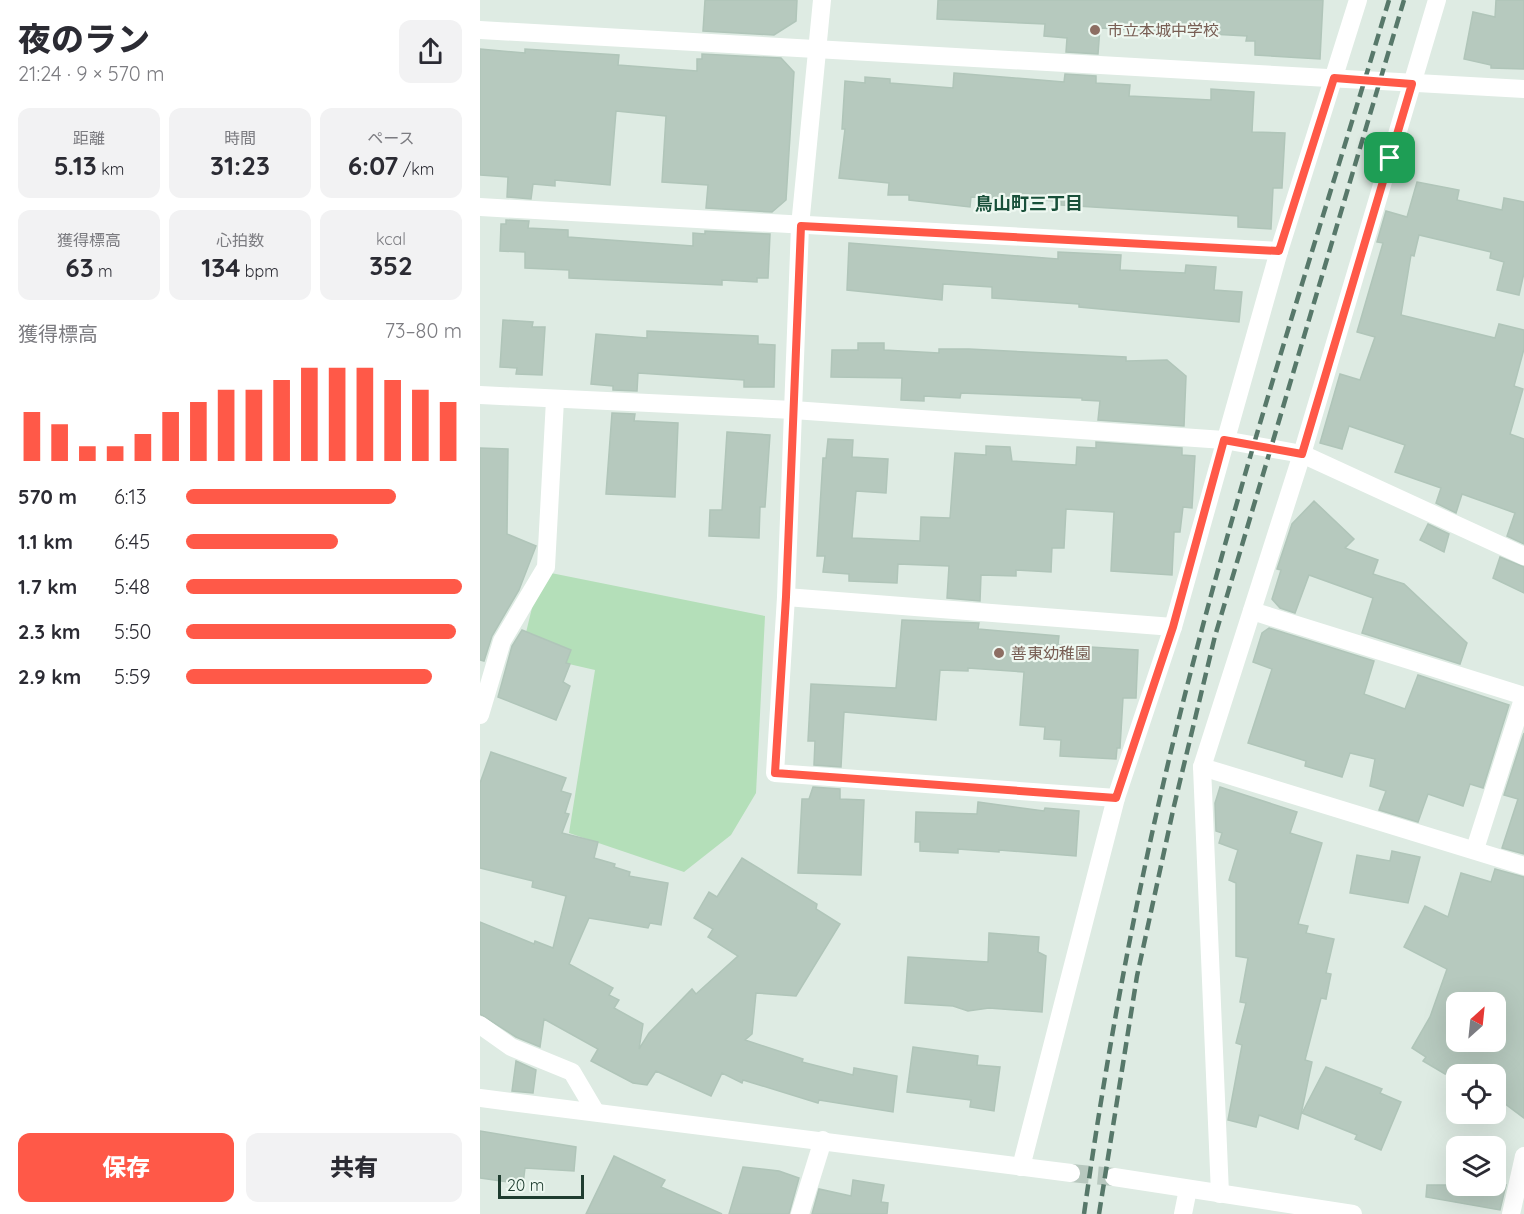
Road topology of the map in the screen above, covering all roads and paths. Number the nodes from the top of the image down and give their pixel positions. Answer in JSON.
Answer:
{"nodes":[{"id":1,"x":822,"y":0,"type":"edge"},
{"id":2,"x":1358,"y":0,"type":"edge"},
{"id":3,"x":1437,"y":0,"type":"edge"},
{"id":4,"x":480,"y":30,"type":"edge"},
{"id":5,"x":819,"y":49,"type":"junction"},
{"id":6,"x":1334,"y":78,"type":"junction"},
{"id":7,"x":1412,"y":84,"type":"junction"},
{"id":8,"x":1524,"y":89,"type":"edge"},
{"id":9,"x":480,"y":207,"type":"edge"},
{"id":10,"x":801,"y":226,"type":"junction"},
{"id":11,"x":1279,"y":251,"type":"junction"},
{"id":12,"x":480,"y":394,"type":"edge"},
{"id":13,"x":555,"y":400,"type":"junction"},
{"id":14,"x":793,"y":410,"type":"junction"},
{"id":15,"x":1224,"y":440,"type":"junction"},
{"id":16,"x":1302,"y":454,"type":"junction"},
{"id":17,"x":1524,"y":556,"type":"edge"},
{"id":18,"x":786,"y":597,"type":"junction"},
{"id":19,"x":1252,"y":611,"type":"junction"},
{"id":20,"x":1173,"y":627,"type":"junction"},
{"id":21,"x":1524,"y":696,"type":"edge"},
{"id":22,"x":480,"y":715,"type":"edge"},
{"id":23,"x":1202,"y":767,"type":"junction"},
{"id":24,"x":1116,"y":798,"type":"junction"},
{"id":25,"x":1475,"y":849,"type":"junction"},
{"id":26,"x":1524,"y":866,"type":"edge"},
{"id":27,"x":480,"y":1025,"type":"edge"},
{"id":28,"x":480,"y":1098,"type":"edge"},
{"id":29,"x":595,"y":1111,"type":"junction"},
{"id":30,"x":823,"y":1140,"type":"junction"},
{"id":31,"x":1524,"y":1156,"type":"edge"},
{"id":32,"x":1021,"y":1167,"type":"junction"},
{"id":33,"x":1071,"y":1173,"type":"tunnel mouth"},
{"id":34,"x":1114,"y":1177,"type":"tunnel mouth"},
{"id":35,"x":1188,"y":1189,"type":"junction"},
{"id":36,"x":1220,"y":1194,"type":"junction"},
{"id":37,"x":800,"y":1214,"type":"edge"},
{"id":38,"x":1183,"y":1214,"type":"edge"},
{"id":39,"x":1353,"y":1214,"type":"edge"},
{"id":40,"x":1511,"y":1214,"type":"edge"}],
"edges":[{"from":1,"to":5,"type":"street"},
{"from":2,"to":6,"type":"street"},
{"from":3,"to":7,"type":"street"},
{"from":4,"to":5,"type":"street"},
{"from":5,"to":6,"type":"street"},
{"from":5,"to":10,"type":"street"},
{"from":6,"to":7,"type":"street"},
{"from":6,"to":11,"type":"street"},
{"from":7,"to":8,"type":"street"},
{"from":7,"to":16,"type":"street"},
{"from":9,"to":10,"type":"street"},
{"from":10,"to":11,"type":"street"},
{"from":10,"to":14,"type":"street"},
{"from":11,"to":15,"type":"street"},
{"from":12,"to":13,"type":"street"},
{"from":13,"to":14,"type":"street"},
{"from":13,"to":22,"type":"street"},
{"from":14,"to":15,"type":"street"},
{"from":14,"to":18,"type":"street"},
{"from":15,"to":16,"type":"street"},
{"from":15,"to":20,"type":"street"},
{"from":16,"to":17,"type":"street"},
{"from":16,"to":19,"type":"street"},
{"from":18,"to":20,"type":"street"},
{"from":18,"to":24,"type":"street"},
{"from":19,"to":21,"type":"street"},
{"from":19,"to":23,"type":"street"},
{"from":20,"to":24,"type":"street"},
{"from":21,"to":25,"type":"street"},
{"from":23,"to":25,"type":"street"},
{"from":23,"to":36,"type":"street"},
{"from":24,"to":32,"type":"street"},
{"from":25,"to":26,"type":"street"},
{"from":27,"to":29,"type":"street"},
{"from":28,"to":29,"type":"street"},
{"from":29,"to":30,"type":"street"},
{"from":30,"to":32,"type":"street"},
{"from":30,"to":37,"type":"street"},
{"from":31,"to":40,"type":"street"},
{"from":32,"to":33,"type":"street"},
{"from":34,"to":35,"type":"street"},
{"from":35,"to":36,"type":"street"},
{"from":35,"to":38,"type":"street"},
{"from":36,"to":39,"type":"street"}]}
